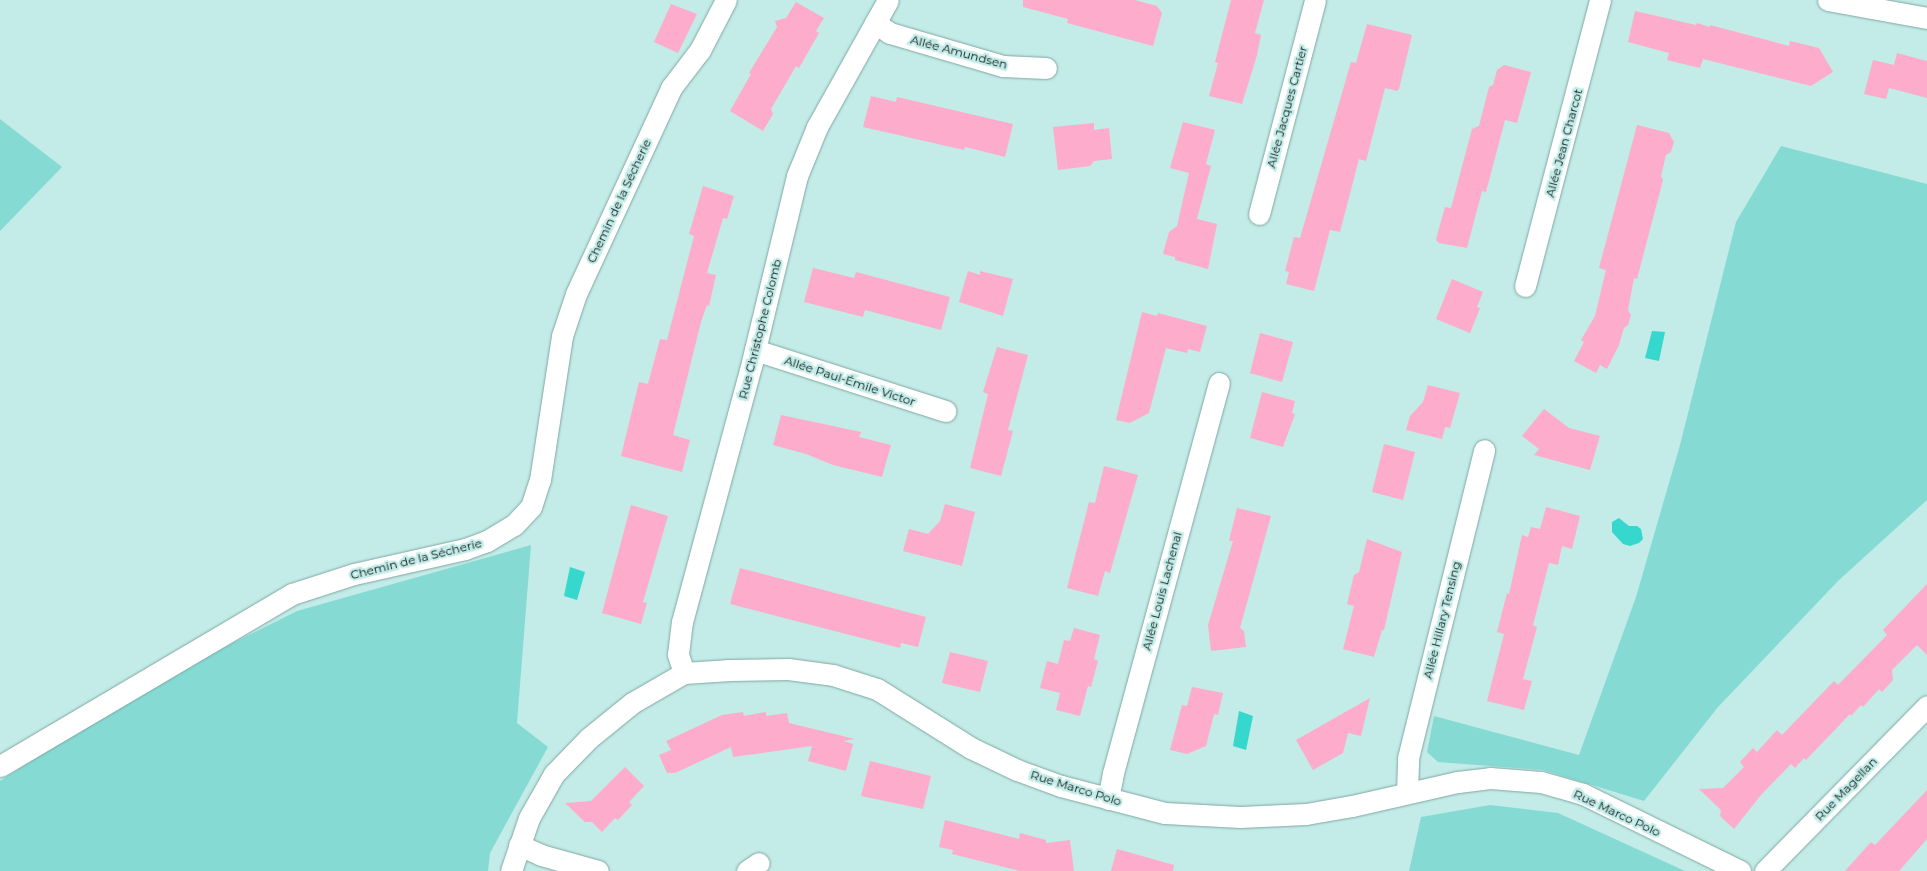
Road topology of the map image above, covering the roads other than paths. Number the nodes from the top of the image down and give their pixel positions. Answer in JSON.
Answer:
{"nodes":[{"id":1,"x":726,"y":0,"type":"edge"},
{"id":2,"x":888,"y":0,"type":"edge"},
{"id":3,"x":1316,"y":0,"type":"edge"},
{"id":4,"x":1600,"y":0,"type":"edge"},
{"id":5,"x":1828,"y":0,"type":"edge"},
{"id":6,"x":1902,"y":7,"type":"edge"},
{"id":7,"x":1927,"y":18,"type":"edge"},
{"id":8,"x":875,"y":23,"type":"junction"},
{"id":9,"x":1046,"y":68,"type":"dead end"},
{"id":10,"x":1259,"y":214,"type":"dead end"},
{"id":11,"x":1525,"y":286,"type":"dead end"},
{"id":12,"x":755,"y":350,"type":"junction"},
{"id":13,"x":1219,"y":382,"type":"dead end"},
{"id":14,"x":945,"y":412,"type":"dead end"},
{"id":15,"x":1484,"y":450,"type":"dead end"},
{"id":16,"x":684,"y":674,"type":"junction"},
{"id":17,"x":1927,"y":706,"type":"edge"},
{"id":18,"x":0,"y":766,"type":"edge"},
{"id":19,"x":1407,"y":792,"type":"junction"},
{"id":20,"x":1108,"y":799,"type":"junction"},
{"id":21,"x":519,"y":845,"type":"junction"},
{"id":22,"x":510,"y":871,"type":"edge"},
{"id":23,"x":598,"y":871,"type":"edge"},
{"id":24,"x":1740,"y":871,"type":"edge"},
{"id":25,"x":1765,"y":871,"type":"edge"}],
"edges":[{"from":1,"to":18,"type":"street","name":"Chemin de la Sécherie"},
{"from":2,"to":8,"type":"street","name":"Rue Christophe Colomb"},
{"from":3,"to":10,"type":"street","name":"Allée Jacques Cartier"},
{"from":4,"to":11,"type":"street","name":"Allée Jean Charcot"},
{"from":5,"to":6,"type":"street"},
{"from":6,"to":7,"type":"street"},
{"from":8,"to":9,"type":"street","name":"Allée Amundsen"},
{"from":8,"to":12,"type":"street","name":"Rue Christophe Colomb"},
{"from":12,"to":14,"type":"street","name":"Allée Paul-Émile Victor"},
{"from":12,"to":16,"type":"street","name":"Rue Christophe Colomb"},
{"from":13,"to":20,"type":"street","name":"Allée Louis Lachenal"},
{"from":15,"to":19,"type":"street","name":"Allée Hillary Tensing"},
{"from":16,"to":20,"type":"street","name":"Rue Marco Polo"},
{"from":16,"to":21,"type":"street","name":"Rue Marco Polo"},
{"from":17,"to":25,"type":"street","name":"Rue Magellan"},
{"from":19,"to":20,"type":"street","name":"Rue Marco Polo"},
{"from":19,"to":24,"type":"street","name":"Rue Marco Polo"},
{"from":21,"to":22,"type":"street","name":"Rue Marco Polo"},
{"from":21,"to":23,"type":"street"}]}
